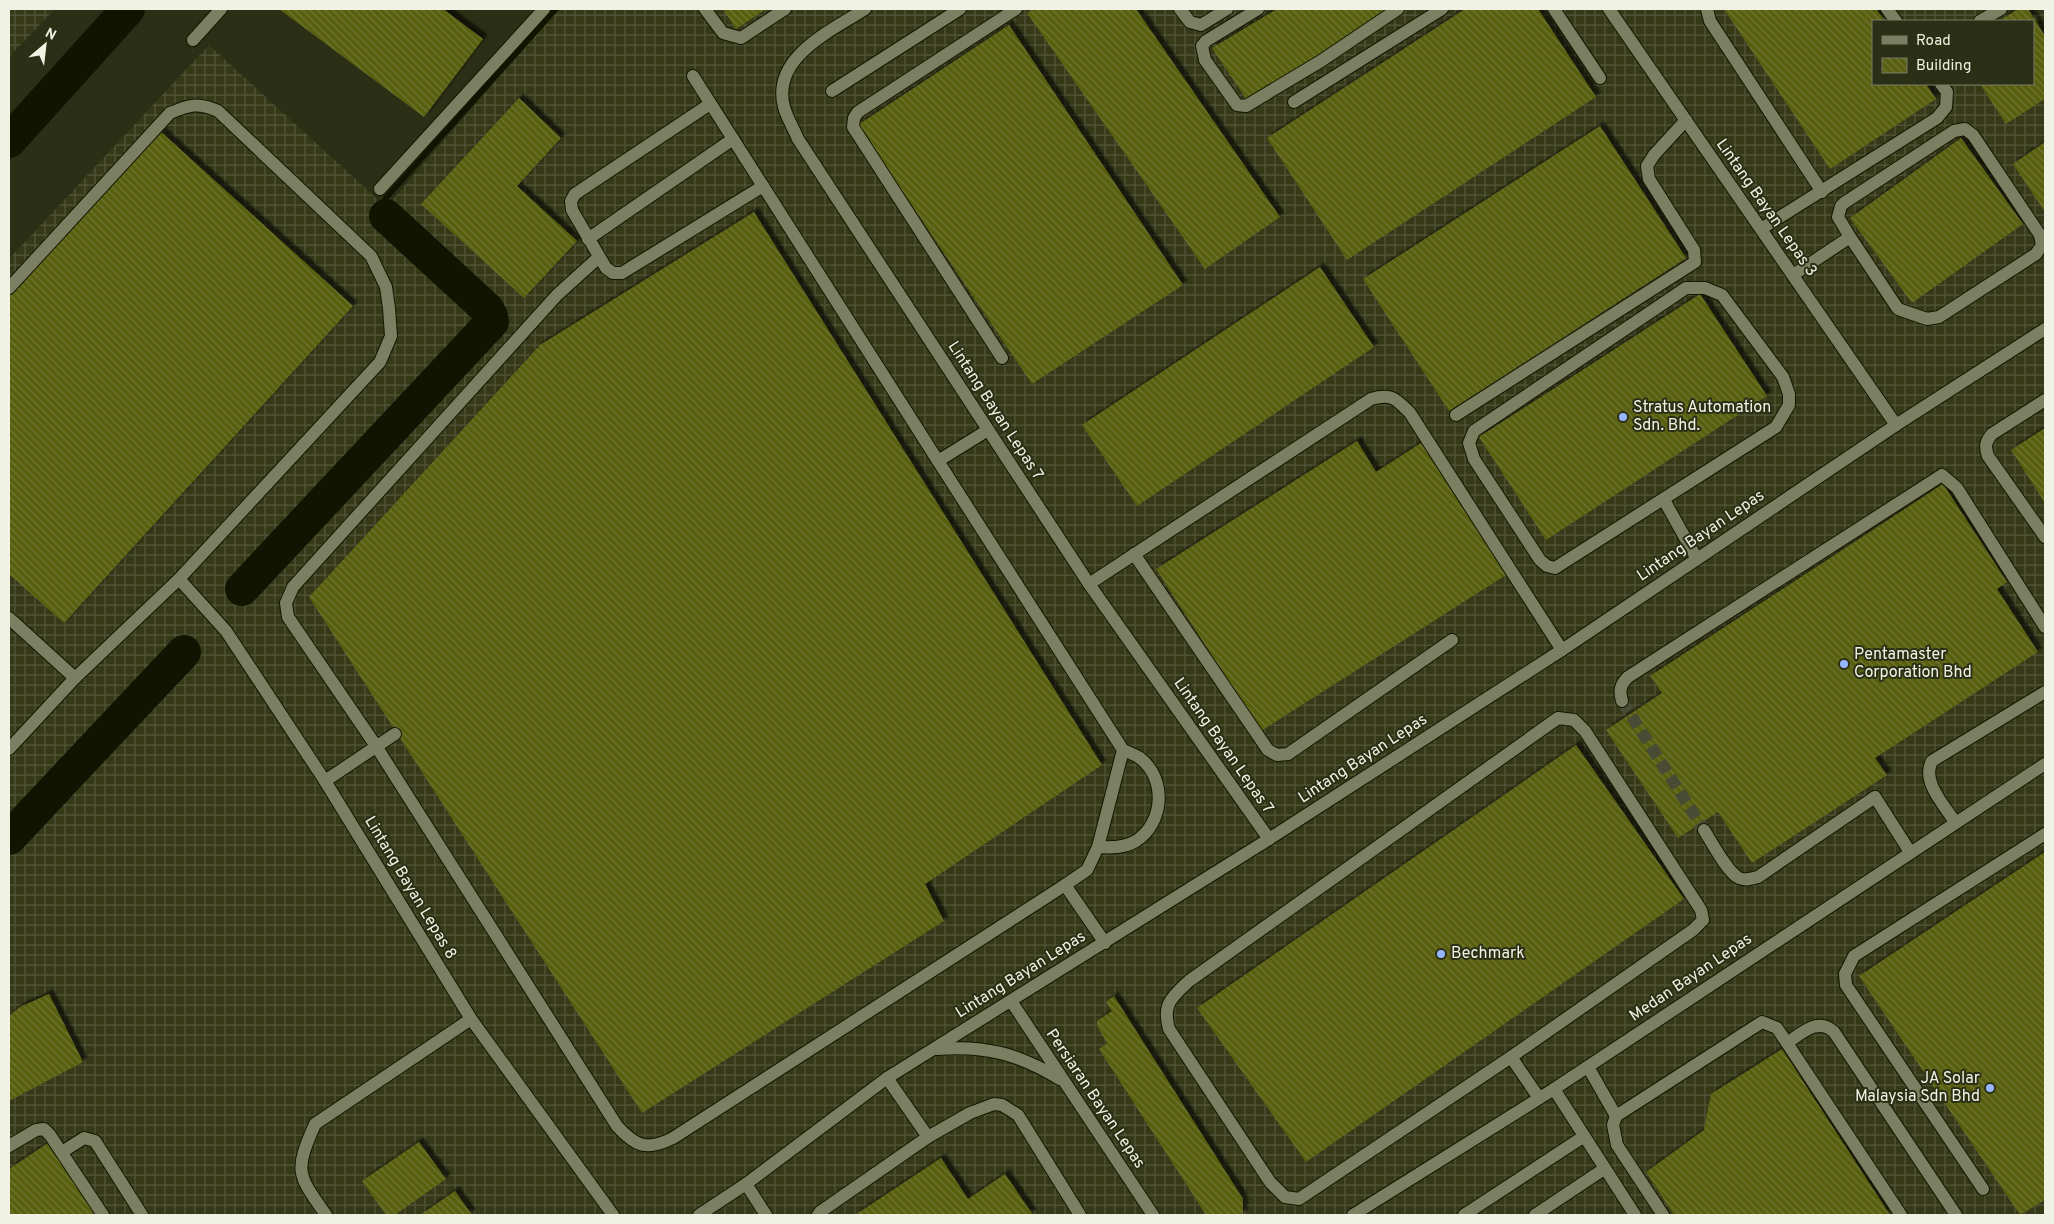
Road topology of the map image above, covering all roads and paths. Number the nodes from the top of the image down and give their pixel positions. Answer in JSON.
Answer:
{"nodes":[{"id":1,"x":221,"y":9,"type":"edge"},
{"id":2,"x":544,"y":9,"type":"edge"},
{"id":3,"x":705,"y":9,"type":"edge"},
{"id":4,"x":785,"y":9,"type":"edge"},
{"id":5,"x":865,"y":9,"type":"edge"},
{"id":6,"x":960,"y":9,"type":"edge"},
{"id":7,"x":1016,"y":9,"type":"edge"},
{"id":8,"x":1180,"y":9,"type":"edge"},
{"id":9,"x":1227,"y":9,"type":"edge"},
{"id":10,"x":1258,"y":9,"type":"edge"},
{"id":11,"x":1398,"y":9,"type":"edge"},
{"id":12,"x":1442,"y":9,"type":"edge"},
{"id":13,"x":1554,"y":9,"type":"edge"},
{"id":14,"x":1707,"y":9,"type":"edge"},
{"id":15,"x":1887,"y":9,"type":"edge"},
{"id":16,"x":2001,"y":9,"type":"edge"},
{"id":17,"x":1612,"y":10,"type":"edge"},
{"id":18,"x":1895,"y":20,"type":"edge"},
{"id":19,"x":1982,"y":20,"type":"edge"},
{"id":20,"x":193,"y":40,"type":"dead end"},
{"id":21,"x":692,"y":76,"type":"dead end"},
{"id":22,"x":1600,"y":78,"type":"dead end"},
{"id":23,"x":1942,"y":85,"type":"edge"},
{"id":24,"x":832,"y":91,"type":"dead end"},
{"id":25,"x":1294,"y":102,"type":"dead end"},
{"id":26,"x":710,"y":104,"type":"junction"},
{"id":27,"x":1686,"y":120,"type":"junction"},
{"id":28,"x":733,"y":139,"type":"junction"},
{"id":29,"x":763,"y":186,"type":"junction"},
{"id":30,"x":380,"y":189,"type":"dead end"},
{"id":31,"x":1822,"y":192,"type":"junction"},
{"id":32,"x":1761,"y":229,"type":"junction"},
{"id":33,"x":1850,"y":237,"type":"junction"},
{"id":34,"x":588,"y":239,"type":"junction"},
{"id":35,"x":599,"y":257,"type":"junction"},
{"id":36,"x":1793,"y":275,"type":"junction"},
{"id":37,"x":9,"y":288,"type":"edge"},
{"id":38,"x":2045,"y":329,"type":"edge"},
{"id":39,"x":1002,"y":358,"type":"dead end"},
{"id":40,"x":2045,"y":400,"type":"edge"},
{"id":41,"x":1456,"y":415,"type":"dead end"},
{"id":42,"x":1896,"y":425,"type":"junction"},
{"id":43,"x":988,"y":430,"type":"junction"},
{"id":44,"x":938,"y":461,"type":"junction"},
{"id":45,"x":1664,"y":500,"type":"junction"},
{"id":46,"x":2045,"y":537,"type":"edge"},
{"id":47,"x":1134,"y":554,"type":"junction"},
{"id":48,"x":1697,"y":559,"type":"junction"},
{"id":49,"x":179,"y":579,"type":"junction"},
{"id":50,"x":1089,"y":584,"type":"junction"},
{"id":51,"x":9,"y":618,"type":"edge"},
{"id":52,"x":2045,"y":627,"type":"edge"},
{"id":53,"x":1452,"y":640,"type":"dead end"},
{"id":54,"x":1562,"y":650,"type":"junction"},
{"id":55,"x":75,"y":678,"type":"junction"},
{"id":56,"x":2045,"y":692,"type":"edge"},
{"id":57,"x":1622,"y":701,"type":"tunnel mouth"},
{"id":58,"x":395,"y":734,"type":"dead end"},
{"id":59,"x":376,"y":746,"type":"junction"},
{"id":60,"x":9,"y":749,"type":"edge"},
{"id":61,"x":1123,"y":750,"type":"junction"},
{"id":62,"x":2045,"y":764,"type":"edge"},
{"id":63,"x":325,"y":781,"type":"junction"},
{"id":64,"x":1955,"y":822,"type":"junction"},
{"id":65,"x":1704,"y":830,"type":"tunnel mouth"},
{"id":66,"x":2045,"y":834,"type":"edge"},
{"id":67,"x":1269,"y":839,"type":"junction"},
{"id":68,"x":1098,"y":848,"type":"junction"},
{"id":69,"x":1910,"y":852,"type":"junction"},
{"id":70,"x":1065,"y":885,"type":"junction"},
{"id":71,"x":1105,"y":943,"type":"junction"},
{"id":72,"x":1011,"y":1001,"type":"junction"},
{"id":73,"x":471,"y":1019,"type":"junction"},
{"id":74,"x":1787,"y":1043,"type":"junction"},
{"id":75,"x":933,"y":1049,"type":"junction"},
{"id":76,"x":1510,"y":1057,"type":"junction"},
{"id":77,"x":1588,"y":1067,"type":"junction"},
{"id":78,"x":887,"y":1078,"type":"junction"},
{"id":79,"x":1062,"y":1080,"type":"junction"},
{"id":80,"x":1554,"y":1089,"type":"junction"},
{"id":81,"x":1539,"y":1098,"type":"junction"},
{"id":82,"x":1616,"y":1116,"type":"junction"},
{"id":83,"x":928,"y":1137,"type":"junction"},
{"id":84,"x":1583,"y":1137,"type":"junction"},
{"id":85,"x":9,"y":1146,"type":"edge"},
{"id":86,"x":62,"y":1152,"type":"junction"},
{"id":87,"x":1604,"y":1169,"type":"junction"},
{"id":88,"x":746,"y":1184,"type":"junction"},
{"id":89,"x":1983,"y":1189,"type":"dead end"},
{"id":90,"x":103,"y":1215,"type":"edge"},
{"id":91,"x":142,"y":1215,"type":"edge"},
{"id":92,"x":326,"y":1215,"type":"edge"},
{"id":93,"x":613,"y":1215,"type":"edge"},
{"id":94,"x":699,"y":1215,"type":"edge"},
{"id":95,"x":766,"y":1215,"type":"edge"},
{"id":96,"x":818,"y":1215,"type":"edge"},
{"id":97,"x":1080,"y":1215,"type":"edge"},
{"id":98,"x":1153,"y":1215,"type":"edge"},
{"id":99,"x":1353,"y":1215,"type":"edge"},
{"id":100,"x":1464,"y":1215,"type":"edge"},
{"id":101,"x":1535,"y":1215,"type":"edge"},
{"id":102,"x":1635,"y":1215,"type":"edge"},
{"id":103,"x":1663,"y":1215,"type":"edge"},
{"id":104,"x":1901,"y":1215,"type":"edge"},
{"id":105,"x":1956,"y":1215,"type":"edge"}],
"edges":[{"from":1,"to":20,"type":"street"},
{"from":2,"to":30,"type":"street"},
{"from":3,"to":4,"type":"street"},
{"from":5,"to":43,"type":"street","name":"Lintang Bayan Lepas 7"},
{"from":6,"to":24,"type":"street"},
{"from":7,"to":39,"type":"street"},
{"from":8,"to":9,"type":"street"},
{"from":10,"to":11,"type":"street"},
{"from":12,"to":25,"type":"street"},
{"from":13,"to":22,"type":"street"},
{"from":14,"to":31,"type":"street"},
{"from":15,"to":18,"type":"street"},
{"from":16,"to":19,"type":"street"},
{"from":17,"to":27,"type":"street","name":"Lintang Bayan Lepas 3"},
{"from":21,"to":26,"type":"street"},
{"from":23,"to":31,"type":"street"},
{"from":26,"to":28,"type":"street"},
{"from":26,"to":34,"type":"street"},
{"from":27,"to":32,"type":"street","name":"Lintang Bayan Lepas 3"},
{"from":27,"to":41,"type":"street"},
{"from":28,"to":29,"type":"street"},
{"from":28,"to":34,"type":"street"},
{"from":29,"to":35,"type":"street"},
{"from":29,"to":44,"type":"street"},
{"from":31,"to":32,"type":"street"},
{"from":32,"to":36,"type":"street","name":"Lintang Bayan Lepas 3"},
{"from":33,"to":33,"type":"street"},
{"from":33,"to":36,"type":"street"},
{"from":34,"to":35,"type":"street"},
{"from":35,"to":59,"type":"street"},
{"from":36,"to":42,"type":"street","name":"Lintang Bayan Lepas 3"},
{"from":37,"to":49,"type":"street"},
{"from":38,"to":42,"type":"street","name":"Lintang Bayan Lepas"},
{"from":40,"to":46,"type":"street"},
{"from":42,"to":48,"type":"street","name":"Lintang Bayan Lepas"},
{"from":43,"to":44,"type":"street"},
{"from":43,"to":50,"type":"street","name":"Lintang Bayan Lepas 7"},
{"from":44,"to":61,"type":"street"},
{"from":45,"to":45,"type":"street"},
{"from":45,"to":48,"type":"street"},
{"from":47,"to":50,"type":"street"},
{"from":47,"to":53,"type":"street"},
{"from":47,"to":54,"type":"street"},
{"from":48,"to":54,"type":"street","name":"Lintang Bayan Lepas"},
{"from":49,"to":55,"type":"street"},
{"from":49,"to":63,"type":"street","name":"Lintang Bayan Lepas 8"},
{"from":50,"to":67,"type":"street","name":"Lintang Bayan Lepas 7"},
{"from":51,"to":55,"type":"street"},
{"from":52,"to":57,"type":"street"},
{"from":54,"to":67,"type":"street","name":"Lintang Bayan Lepas"},
{"from":55,"to":60,"type":"street"},
{"from":56,"to":64,"type":"street"},
{"from":58,"to":59,"type":"street"},
{"from":59,"to":63,"type":"street"},
{"from":59,"to":70,"type":"street"},
{"from":61,"to":68,"type":"street"},
{"from":61,"to":68,"type":"street"},
{"from":62,"to":64,"type":"street","name":"Medan Bayan Lepas"},
{"from":63,"to":73,"type":"street","name":"Lintang Bayan Lepas 8"},
{"from":64,"to":69,"type":"street","name":"Medan Bayan Lepas"},
{"from":65,"to":69,"type":"street"},
{"from":66,"to":89,"type":"street"},
{"from":67,"to":71,"type":"street","name":"Lintang Bayan Lepas"},
{"from":68,"to":70,"type":"street"},
{"from":69,"to":77,"type":"street","name":"Medan Bayan Lepas"},
{"from":70,"to":71,"type":"street"},
{"from":71,"to":72,"type":"street","name":"Lintang Bayan Lepas"},
{"from":72,"to":75,"type":"street","name":"Lintang Bayan Lepas"},
{"from":72,"to":79,"type":"street","name":"Persiaran Bayan Lepas"},
{"from":73,"to":92,"type":"street"},
{"from":73,"to":93,"type":"street","name":"Lintang Bayan Lepas 8"},
{"from":74,"to":82,"type":"street"},
{"from":74,"to":104,"type":"street"},
{"from":74,"to":105,"type":"street"},
{"from":75,"to":78,"type":"street","name":"Lintang Bayan Lepas"},
{"from":75,"to":79,"type":"street"},
{"from":76,"to":76,"type":"street"},
{"from":76,"to":81,"type":"street"},
{"from":77,"to":80,"type":"street","name":"Medan Bayan Lepas"},
{"from":77,"to":82,"type":"street"},
{"from":78,"to":83,"type":"street"},
{"from":78,"to":88,"type":"street","name":"Lintang Bayan Lepas"},
{"from":79,"to":98,"type":"street","name":"Persiaran Bayan Lepas"},
{"from":80,"to":81,"type":"street","name":"Medan Bayan Lepas"},
{"from":80,"to":84,"type":"street"},
{"from":81,"to":99,"type":"street","name":"Medan Bayan Lepas"},
{"from":82,"to":103,"type":"street"},
{"from":83,"to":96,"type":"street"},
{"from":83,"to":97,"type":"street"},
{"from":84,"to":87,"type":"street"},
{"from":84,"to":100,"type":"street"},
{"from":85,"to":86,"type":"street"},
{"from":86,"to":90,"type":"street"},
{"from":86,"to":91,"type":"street"},
{"from":87,"to":101,"type":"street"},
{"from":87,"to":102,"type":"street"},
{"from":88,"to":94,"type":"street","name":"Lintang Bayan Lepas"},
{"from":88,"to":95,"type":"street"}]}
